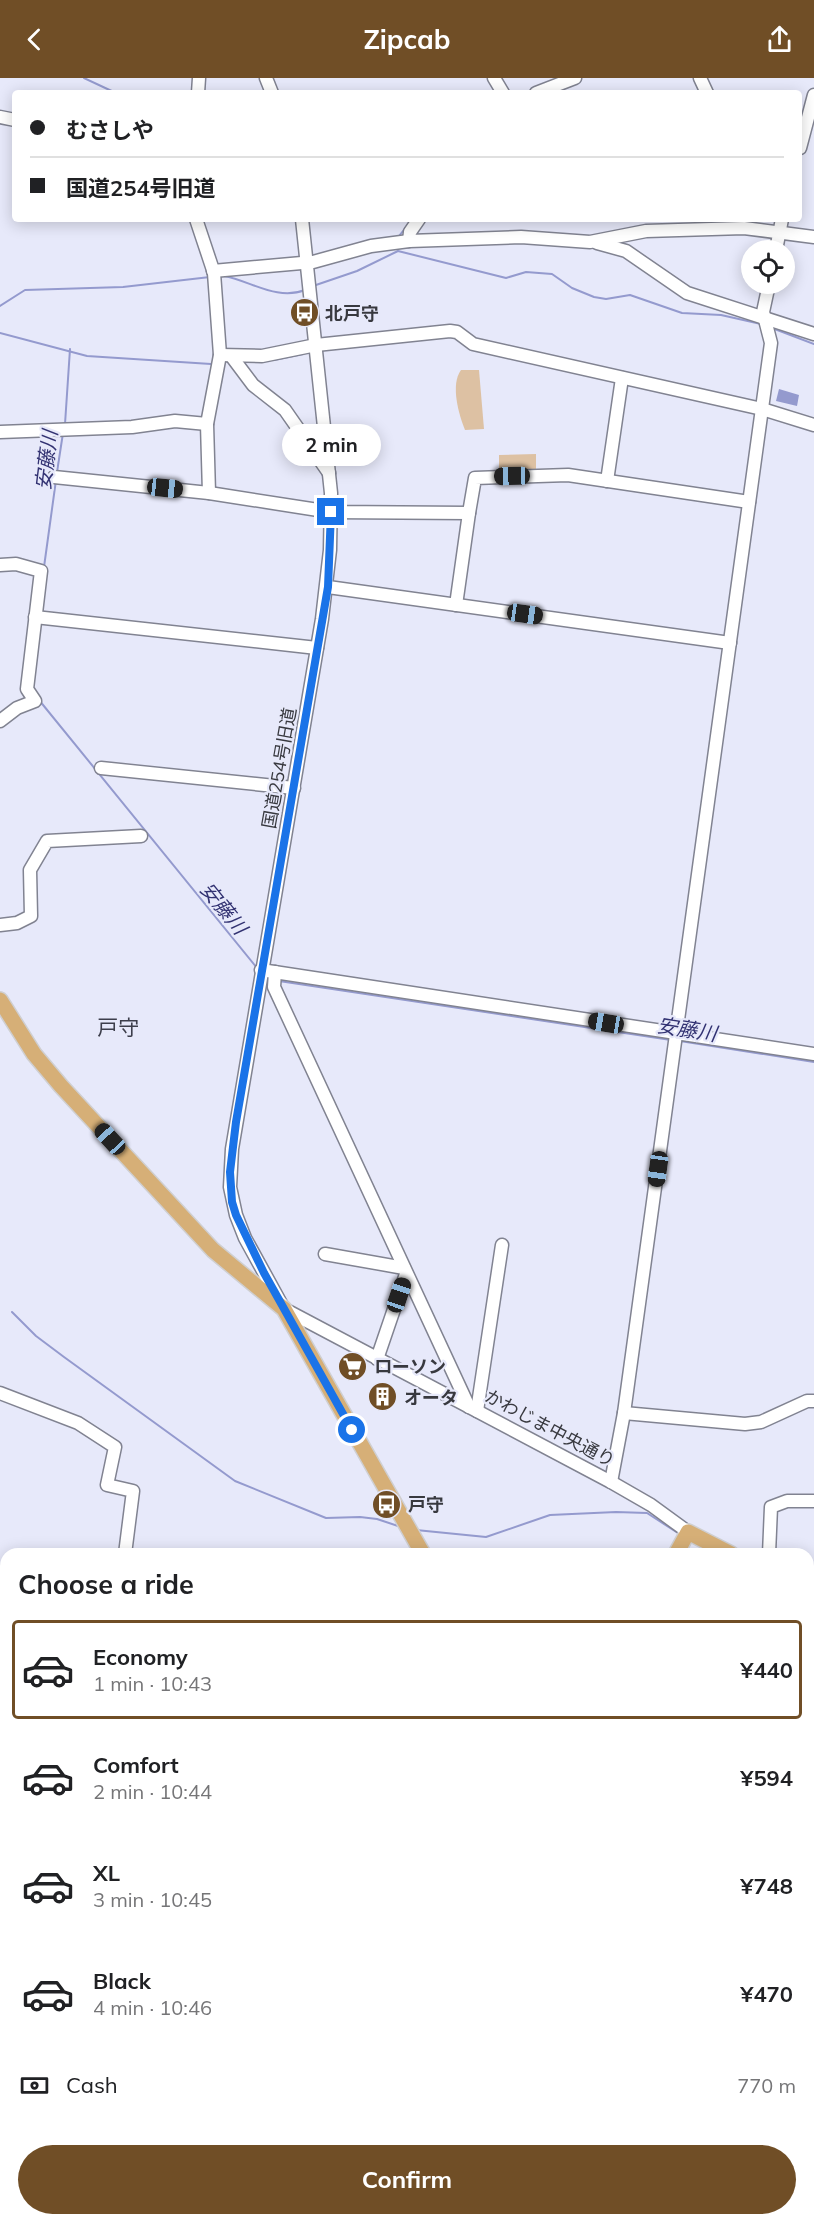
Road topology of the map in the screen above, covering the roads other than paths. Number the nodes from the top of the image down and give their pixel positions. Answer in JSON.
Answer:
{"nodes":[{"id":1,"x":575,"y":78,"type":"edge"},
{"id":2,"x":544,"y":90,"type":"edge"},
{"id":3,"x":814,"y":94,"type":"edge"},
{"id":4,"x":807,"y":117,"type":"edge"},
{"id":5,"x":802,"y":138,"type":"edge"},
{"id":6,"x":197,"y":222,"type":"edge"},
{"id":7,"x":302,"y":222,"type":"edge"},
{"id":8,"x":417,"y":222,"type":"edge"},
{"id":9,"x":781,"y":225,"type":"edge"},
{"id":10,"x":814,"y":237,"type":"edge"},
{"id":11,"x":778,"y":240,"type":"edge"},
{"id":12,"x":409,"y":241,"type":"junction"},
{"id":13,"x":590,"y":242,"type":"junction"},
{"id":14,"x":307,"y":261,"type":"junction"},
{"id":15,"x":213,"y":271,"type":"junction"},
{"id":16,"x":767,"y":294,"type":"edge"},
{"id":17,"x":765,"y":319,"type":"junction"},
{"id":18,"x":814,"y":334,"type":"edge"},
{"id":19,"x":316,"y":345,"type":"junction"},
{"id":20,"x":226,"y":356,"type":"junction"},
{"id":21,"x":622,"y":378,"type":"junction"},
{"id":22,"x":762,"y":409,"type":"junction"},
{"id":23,"x":207,"y":424,"type":"junction"},
{"id":24,"x":814,"y":425,"type":"edge"},
{"id":25,"x":0,"y":432,"type":"edge"},
{"id":26,"x":329,"y":474,"type":"junction"},
{"id":27,"x":54,"y":477,"type":"dead end"},
{"id":28,"x":607,"y":481,"type":"junction"},
{"id":29,"x":209,"y":493,"type":"junction"},
{"id":30,"x":749,"y":502,"type":"junction"},
{"id":31,"x":331,"y":512,"type":"junction"},
{"id":32,"x":469,"y":513,"type":"junction"},
{"id":33,"x":0,"y":565,"type":"edge"},
{"id":34,"x":328,"y":587,"type":"junction"},
{"id":35,"x":456,"y":605,"type":"junction"},
{"id":36,"x":35,"y":617,"type":"junction"},
{"id":37,"x":730,"y":643,"type":"junction"},
{"id":38,"x":317,"y":648,"type":"junction"},
{"id":39,"x":0,"y":721,"type":"edge"},
{"id":40,"x":101,"y":768,"type":"dead end"},
{"id":41,"x":294,"y":788,"type":"junction"},
{"id":42,"x":141,"y":836,"type":"dead end"},
{"id":43,"x":0,"y":925,"type":"edge"},
{"id":44,"x":261,"y":970,"type":"junction"},
{"id":45,"x":275,"y":972,"type":"junction"},
{"id":46,"x":0,"y":1000,"type":"edge"},
{"id":47,"x":676,"y":1034,"type":"junction"},
{"id":48,"x":814,"y":1054,"type":"edge"},
{"id":49,"x":502,"y":1245,"type":"dead end"},
{"id":50,"x":325,"y":1254,"type":"dead end"},
{"id":51,"x":405,"y":1271,"type":"junction"},
{"id":52,"x":284,"y":1309,"type":"junction"},
{"id":53,"x":377,"y":1359,"type":"junction"},
{"id":54,"x":0,"y":1393,"type":"edge"},
{"id":55,"x":814,"y":1401,"type":"edge"},
{"id":56,"x":473,"y":1409,"type":"junction"},
{"id":57,"x":624,"y":1413,"type":"junction"},
{"id":58,"x":611,"y":1482,"type":"junction"},
{"id":59,"x":814,"y":1501,"type":"edge"},
{"id":60,"x":688,"y":1532,"type":"junction"},
{"id":61,"x":126,"y":1548,"type":"edge"},
{"id":62,"x":420,"y":1548,"type":"edge"},
{"id":63,"x":679,"y":1548,"type":"edge"},
{"id":64,"x":719,"y":1548,"type":"edge"},
{"id":65,"x":770,"y":1548,"type":"edge"}],
"edges":[{"from":1,"to":2,"type":"street"},
{"from":3,"to":4,"type":"street"},
{"from":4,"to":5,"type":"street"},
{"from":6,"to":15,"type":"street"},
{"from":7,"to":14,"type":"street","name":"国道254号旧道"},
{"from":8,"to":12,"type":"street"},
{"from":9,"to":10,"type":"street"},
{"from":9,"to":11,"type":"street"},
{"from":9,"to":13,"type":"street"},
{"from":12,"to":13,"type":"street"},
{"from":12,"to":14,"type":"street"},
{"from":13,"to":17,"type":"street"},
{"from":14,"to":15,"type":"street"},
{"from":14,"to":19,"type":"street","name":"国道254号旧道"},
{"from":15,"to":20,"type":"street"},
{"from":16,"to":17,"type":"street"},
{"from":17,"to":18,"type":"street"},
{"from":17,"to":22,"type":"street"},
{"from":19,"to":20,"type":"street"},
{"from":19,"to":21,"type":"street"},
{"from":19,"to":26,"type":"street","name":"国道254号旧道"},
{"from":20,"to":23,"type":"street"},
{"from":20,"to":26,"type":"street"},
{"from":21,"to":22,"type":"street"},
{"from":21,"to":28,"type":"street"},
{"from":22,"to":24,"type":"street"},
{"from":22,"to":30,"type":"street"},
{"from":23,"to":25,"type":"street"},
{"from":23,"to":29,"type":"street"},
{"from":26,"to":31,"type":"street","name":"国道254号旧道"},
{"from":27,"to":29,"type":"street"},
{"from":28,"to":30,"type":"street"},
{"from":28,"to":32,"type":"street"},
{"from":29,"to":31,"type":"street"},
{"from":30,"to":37,"type":"street"},
{"from":31,"to":32,"type":"street"},
{"from":31,"to":34,"type":"street","name":"国道254号旧道"},
{"from":32,"to":35,"type":"street"},
{"from":33,"to":36,"type":"street"},
{"from":34,"to":35,"type":"street"},
{"from":34,"to":38,"type":"street","name":"国道254号旧道"},
{"from":35,"to":37,"type":"street"},
{"from":36,"to":38,"type":"street"},
{"from":36,"to":39,"type":"street"},
{"from":37,"to":47,"type":"street"},
{"from":38,"to":41,"type":"street","name":"国道254号旧道"},
{"from":40,"to":41,"type":"street"},
{"from":41,"to":44,"type":"street","name":"国道254号旧道"},
{"from":42,"to":43,"type":"street"},
{"from":44,"to":45,"type":"street"},
{"from":44,"to":52,"type":"street","name":"国道254号旧道"},
{"from":45,"to":47,"type":"street"},
{"from":45,"to":51,"type":"street"},
{"from":46,"to":52,"type":"main road"},
{"from":47,"to":48,"type":"street"},
{"from":47,"to":57,"type":"street"},
{"from":49,"to":56,"type":"street"},
{"from":50,"to":51,"type":"street"},
{"from":51,"to":53,"type":"street"},
{"from":51,"to":56,"type":"street"},
{"from":52,"to":53,"type":"street","name":"かわじま中央通り"},
{"from":52,"to":62,"type":"main road"},
{"from":53,"to":56,"type":"street","name":"かわじま中央通り"},
{"from":54,"to":61,"type":"street"},
{"from":55,"to":57,"type":"street"},
{"from":56,"to":58,"type":"street","name":"かわじま中央通り"},
{"from":57,"to":58,"type":"street"},
{"from":58,"to":60,"type":"street","name":"かわじま中央通り"},
{"from":59,"to":65,"type":"street"},
{"from":60,"to":63,"type":"main road"},
{"from":60,"to":64,"type":"main road","name":"かわじま中央通り"}]}
